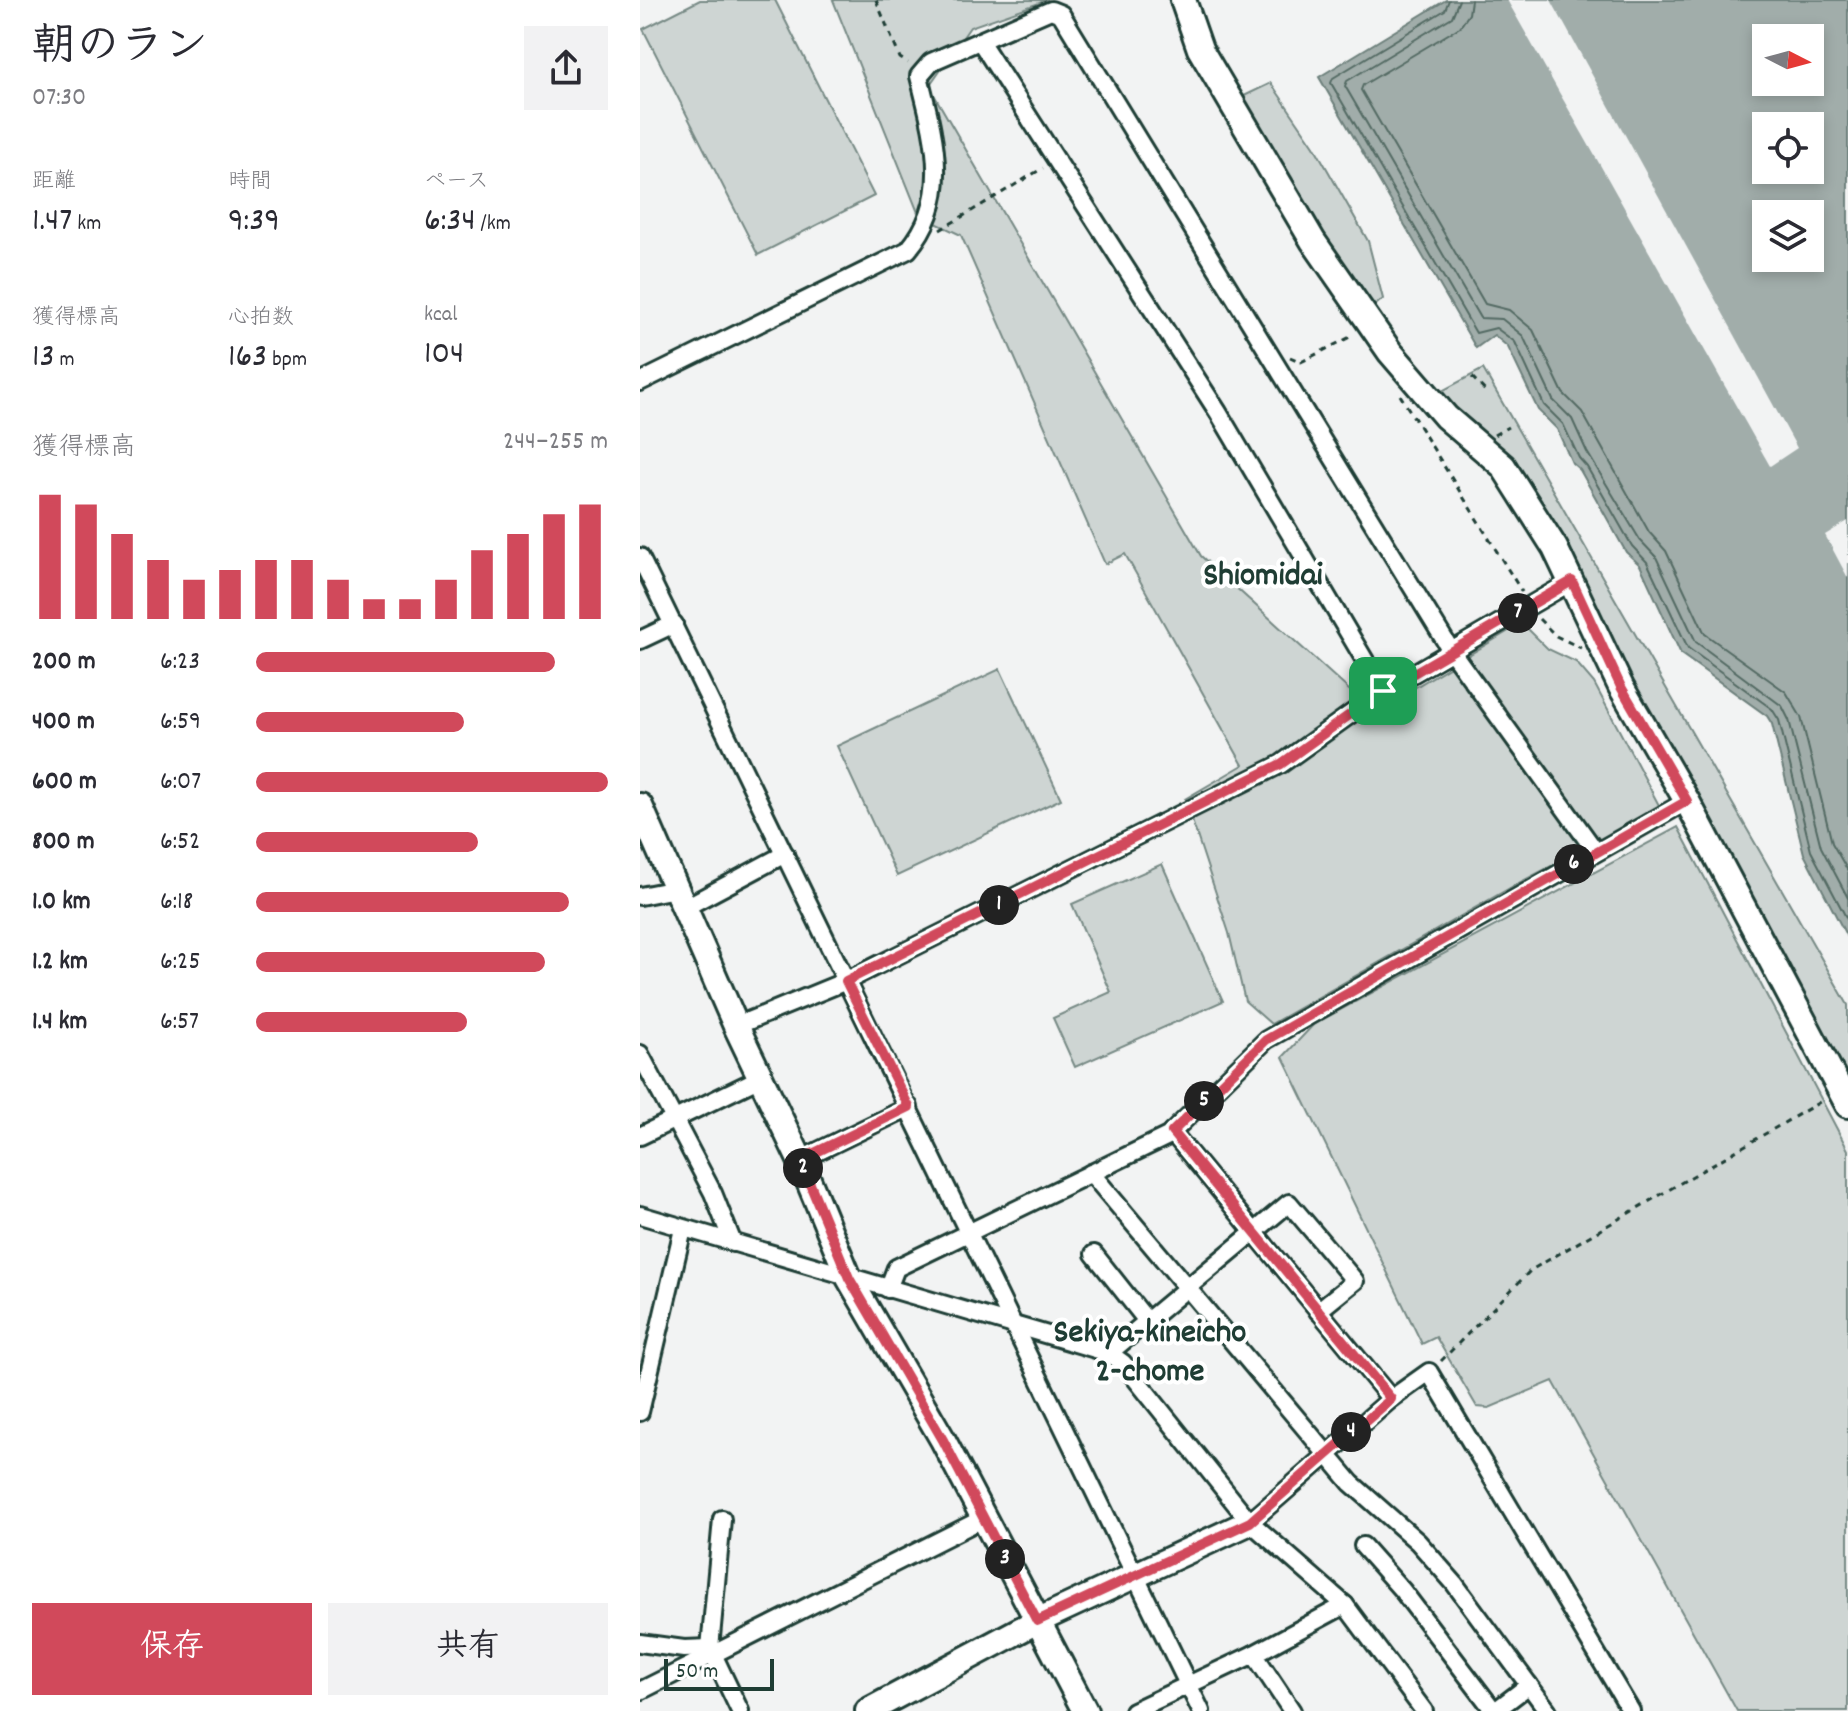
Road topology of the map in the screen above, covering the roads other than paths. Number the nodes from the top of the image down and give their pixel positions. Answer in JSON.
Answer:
{"nodes":[{"id":1,"x":1183,"y":0,"type":"edge"},
{"id":2,"x":980,"y":41,"type":"junction"},
{"id":3,"x":640,"y":382,"type":"edge"},
{"id":4,"x":640,"y":557,"type":"edge"},
{"id":5,"x":1572,"y":581,"type":"junction"},
{"id":6,"x":674,"y":624,"type":"junction"},
{"id":7,"x":640,"y":640,"type":"edge"},
{"id":8,"x":1452,"y":652,"type":"junction"},
{"id":9,"x":1383,"y":691,"type":"junction"},
{"id":10,"x":1687,"y":801,"type":"junction"},
{"id":11,"x":640,"y":806,"type":"edge"},
{"id":12,"x":1596,"y":852,"type":"junction"},
{"id":13,"x":785,"y":854,"type":"junction"},
{"id":14,"x":640,"y":896,"type":"edge"},
{"id":15,"x":680,"y":899,"type":"junction"},
{"id":16,"x":846,"y":981,"type":"junction"},
{"id":17,"x":736,"y":1026,"type":"junction"},
{"id":18,"x":640,"y":1054,"type":"edge"},
{"id":19,"x":760,"y":1078,"type":"junction"},
{"id":20,"x":1844,"y":1097,"type":"edge"},
{"id":21,"x":909,"y":1107,"type":"junction"},
{"id":22,"x":672,"y":1120,"type":"junction"},
{"id":23,"x":1172,"y":1132,"type":"junction"},
{"id":24,"x":640,"y":1136,"type":"edge"},
{"id":25,"x":800,"y":1160,"type":"junction"},
{"id":26,"x":1091,"y":1173,"type":"junction"},
{"id":27,"x":640,"y":1215,"type":"edge"},
{"id":28,"x":683,"y":1229,"type":"junction"},
{"id":29,"x":1253,"y":1231,"type":"junction"},
{"id":30,"x":971,"y":1233,"type":"junction"},
{"id":31,"x":733,"y":1243,"type":"junction"},
{"id":32,"x":1094,"y":1254,"type":"dead end"},
{"id":33,"x":849,"y":1278,"type":"junction"},
{"id":34,"x":1185,"y":1288,"type":"junction"},
{"id":35,"x":888,"y":1289,"type":"junction"},
{"id":36,"x":1318,"y":1311,"type":"junction"},
{"id":37,"x":1147,"y":1321,"type":"junction"},
{"id":38,"x":1017,"y":1327,"type":"junction"},
{"id":39,"x":1109,"y":1353,"type":"junction"},
{"id":40,"x":1391,"y":1399,"type":"junction"},
{"id":41,"x":640,"y":1412,"type":"edge"},
{"id":42,"x":1326,"y":1453,"type":"junction"},
{"id":43,"x":984,"y":1518,"type":"junction"},
{"id":44,"x":722,"y":1519,"type":"dead end"},
{"id":45,"x":1250,"y":1522,"type":"junction"},
{"id":46,"x":1363,"y":1546,"type":"dead end"},
{"id":47,"x":1133,"y":1578,"type":"junction"},
{"id":48,"x":1345,"y":1605,"type":"junction"},
{"id":49,"x":1037,"y":1621,"type":"junction"},
{"id":50,"x":640,"y":1643,"type":"edge"},
{"id":51,"x":711,"y":1651,"type":"junction"},
{"id":52,"x":1254,"y":1654,"type":"junction"},
{"id":53,"x":1187,"y":1685,"type":"junction"},
{"id":54,"x":1529,"y":1685,"type":"junction"},
{"id":55,"x":640,"y":1691,"type":"edge"},
{"id":56,"x":740,"y":1711,"type":"edge"},
{"id":57,"x":868,"y":1711,"type":"edge"},
{"id":58,"x":1085,"y":1711,"type":"edge"},
{"id":59,"x":1133,"y":1711,"type":"edge"},
{"id":60,"x":1201,"y":1711,"type":"edge"},
{"id":61,"x":1292,"y":1711,"type":"edge"},
{"id":62,"x":1424,"y":1711,"type":"edge"},
{"id":63,"x":1494,"y":1711,"type":"edge"},
{"id":64,"x":1548,"y":1711,"type":"edge"},
{"id":65,"x":1631,"y":1711,"type":"edge"}],
"edges":[{"from":1,"to":5,"type":"street"},
{"from":2,"to":3,"type":"street"},
{"from":2,"to":8,"type":"street"},
{"from":2,"to":9,"type":"street"},
{"from":4,"to":6,"type":"street"},
{"from":5,"to":8,"type":"street"},
{"from":5,"to":10,"type":"street"},
{"from":6,"to":7,"type":"street"},
{"from":6,"to":13,"type":"street"},
{"from":8,"to":9,"type":"street"},
{"from":8,"to":12,"type":"street"},
{"from":9,"to":16,"type":"street"},
{"from":10,"to":12,"type":"street"},
{"from":10,"to":20,"type":"street"},
{"from":11,"to":15,"type":"street"},
{"from":12,"to":23,"type":"street"},
{"from":13,"to":15,"type":"street"},
{"from":13,"to":16,"type":"street"},
{"from":14,"to":15,"type":"street"},
{"from":15,"to":17,"type":"street"},
{"from":16,"to":17,"type":"street"},
{"from":16,"to":21,"type":"street"},
{"from":17,"to":19,"type":"street"},
{"from":18,"to":22,"type":"street"},
{"from":19,"to":22,"type":"street"},
{"from":19,"to":25,"type":"street"},
{"from":21,"to":25,"type":"street"},
{"from":21,"to":30,"type":"street"},
{"from":22,"to":24,"type":"street"},
{"from":22,"to":31,"type":"street"},
{"from":23,"to":26,"type":"street"},
{"from":23,"to":29,"type":"street"},
{"from":25,"to":33,"type":"street"},
{"from":26,"to":30,"type":"street"},
{"from":26,"to":34,"type":"street"},
{"from":27,"to":28,"type":"street"},
{"from":28,"to":31,"type":"street"},
{"from":28,"to":41,"type":"street"},
{"from":29,"to":34,"type":"street"},
{"from":29,"to":36,"type":"street"},
{"from":29,"to":36,"type":"street"},
{"from":30,"to":35,"type":"street"},
{"from":30,"to":38,"type":"street"},
{"from":31,"to":33,"type":"street"},
{"from":32,"to":37,"type":"street"},
{"from":33,"to":35,"type":"street"},
{"from":33,"to":43,"type":"street"},
{"from":34,"to":37,"type":"street"},
{"from":34,"to":42,"type":"street"},
{"from":35,"to":38,"type":"street"},
{"from":36,"to":40,"type":"street"},
{"from":37,"to":39,"type":"street"},
{"from":38,"to":39,"type":"street"},
{"from":38,"to":47,"type":"street"},
{"from":39,"to":45,"type":"street"},
{"from":40,"to":42,"type":"street"},
{"from":40,"to":65,"type":"street"},
{"from":42,"to":45,"type":"street"},
{"from":42,"to":54,"type":"street"},
{"from":43,"to":49,"type":"street"},
{"from":43,"to":51,"type":"street"},
{"from":44,"to":51,"type":"street"},
{"from":45,"to":47,"type":"street"},
{"from":45,"to":48,"type":"street"},
{"from":46,"to":63,"type":"street"},
{"from":47,"to":49,"type":"street"},
{"from":47,"to":53,"type":"street"},
{"from":48,"to":52,"type":"street"},
{"from":48,"to":62,"type":"street"},
{"from":49,"to":57,"type":"street"},
{"from":49,"to":58,"type":"street"},
{"from":50,"to":51,"type":"street"},
{"from":51,"to":55,"type":"street"},
{"from":51,"to":56,"type":"street"},
{"from":52,"to":53,"type":"street"},
{"from":52,"to":61,"type":"street"},
{"from":53,"to":59,"type":"street"},
{"from":53,"to":60,"type":"street"},
{"from":54,"to":63,"type":"street"},
{"from":54,"to":64,"type":"street"}]}
